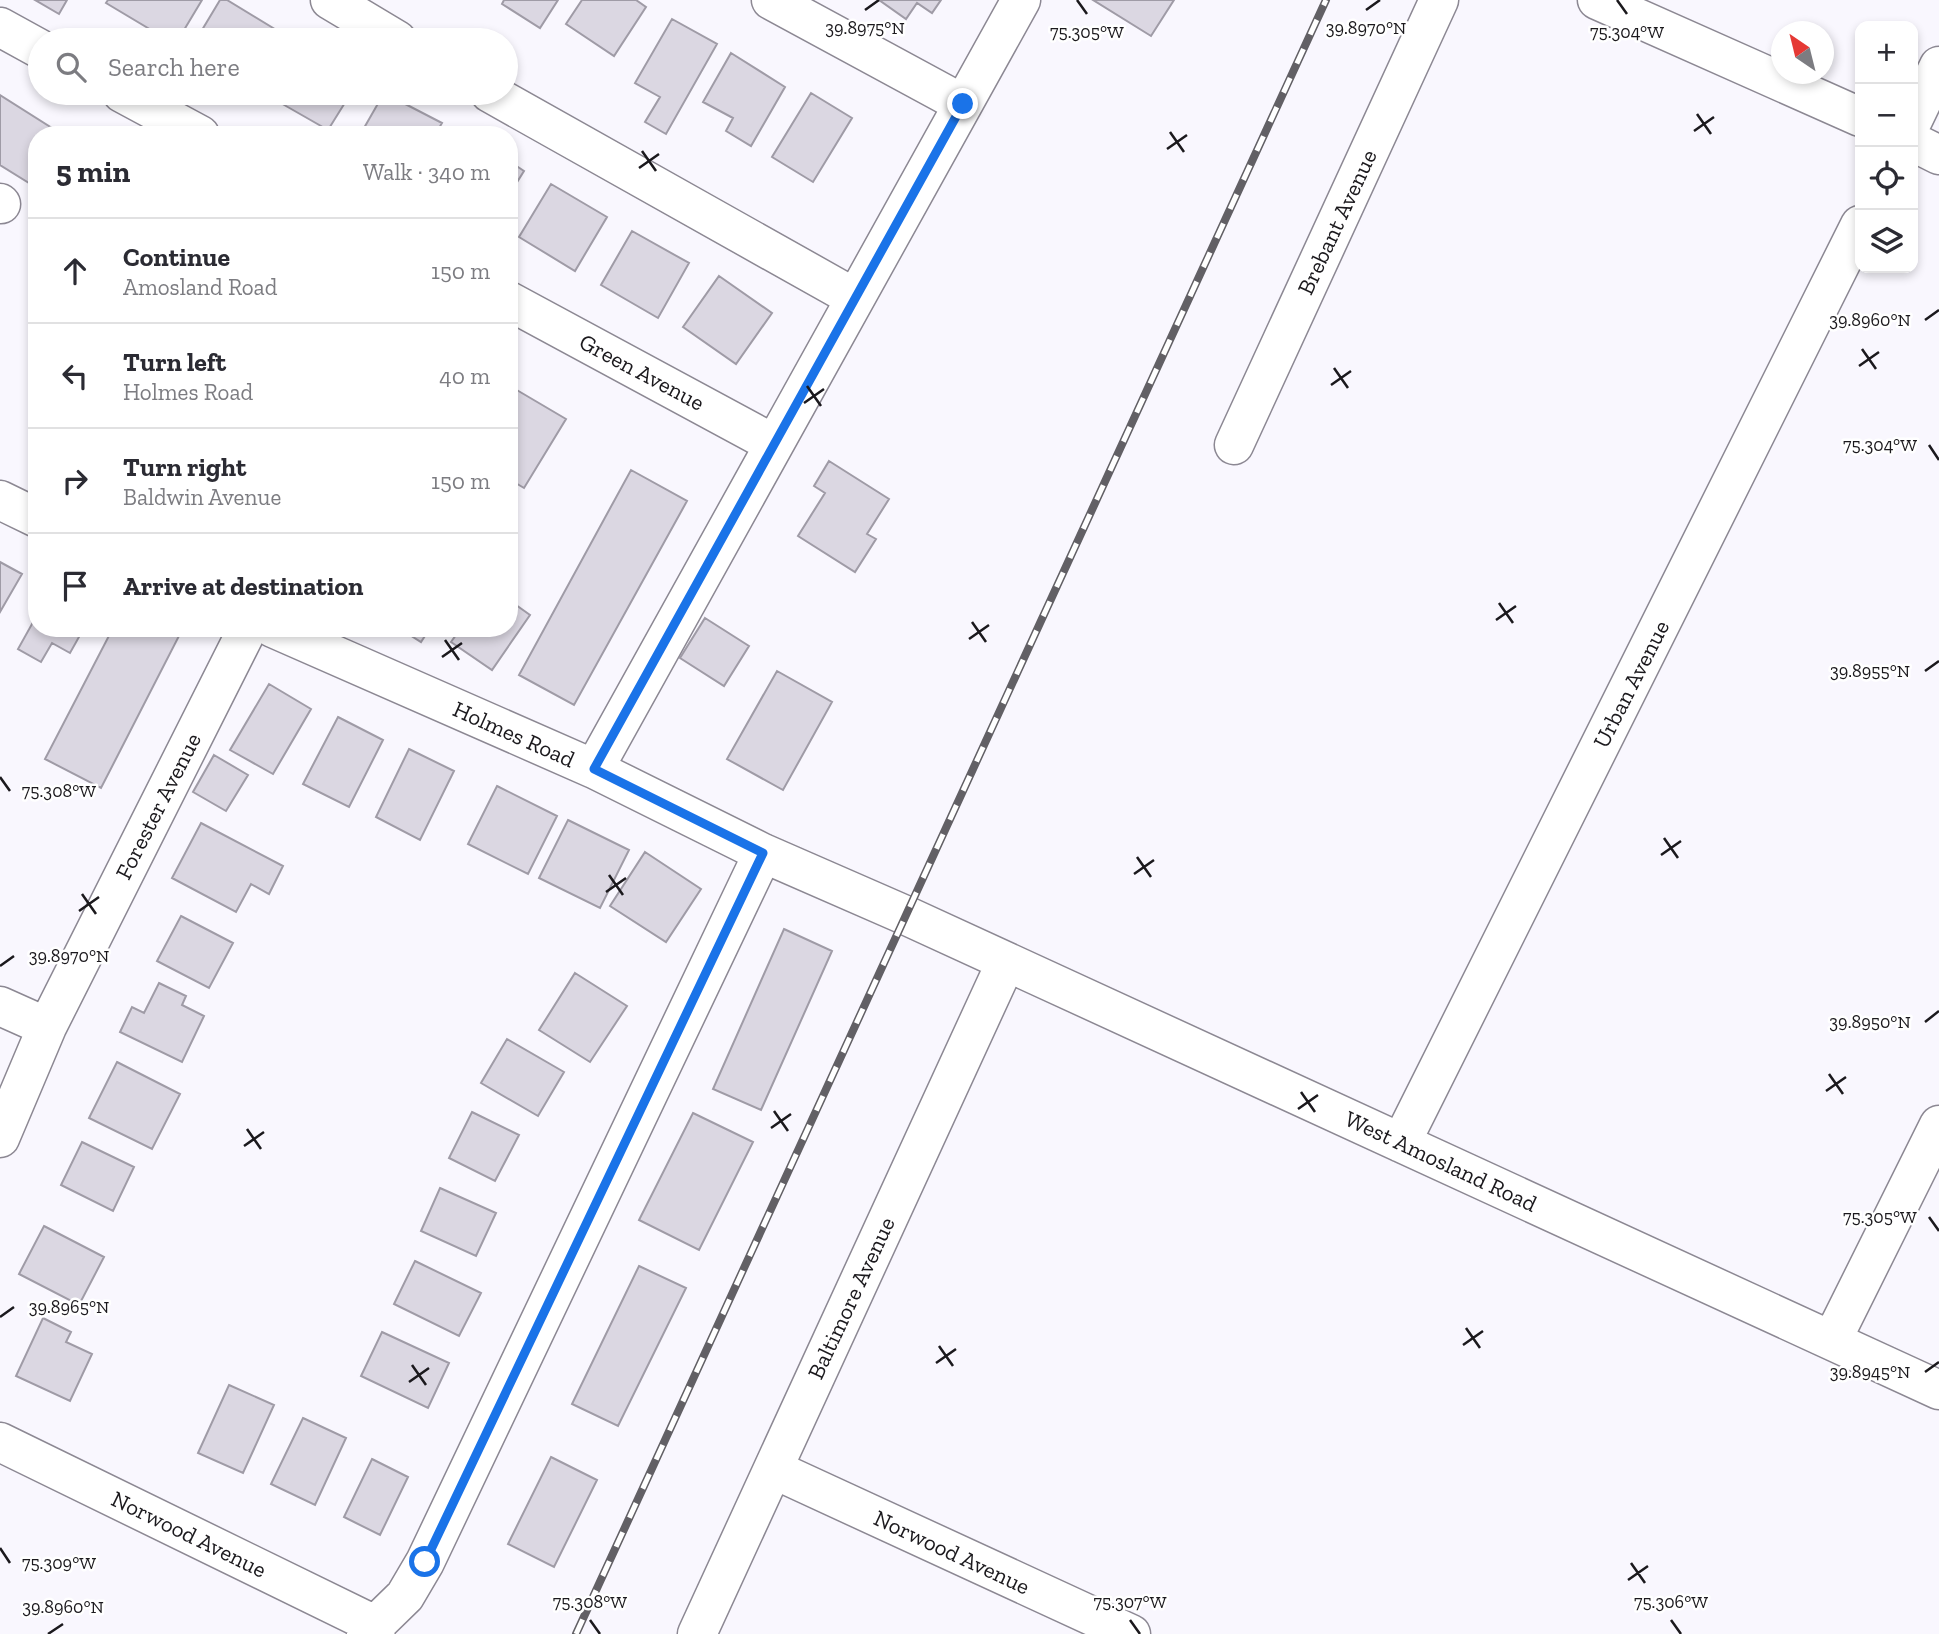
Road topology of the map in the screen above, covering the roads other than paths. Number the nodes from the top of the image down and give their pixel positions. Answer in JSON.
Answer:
{"nodes":[{"id":1,"x":330,"y":0,"type":"edge"},
{"id":2,"x":771,"y":0,"type":"edge"},
{"id":3,"x":1021,"y":0,"type":"edge"},
{"id":4,"x":1439,"y":0,"type":"edge"},
{"id":5,"x":1597,"y":0,"type":"edge"},
{"id":6,"x":0,"y":27,"type":"edge"},
{"id":7,"x":377,"y":28,"type":"edge"},
{"id":8,"x":28,"y":42,"type":"edge"},
{"id":9,"x":1939,"y":66,"type":"edge"},
{"id":10,"x":963,"y":104,"type":"junction"},
{"id":11,"x":144,"y":105,"type":"edge"},
{"id":12,"x":511,"y":105,"type":"edge"},
{"id":13,"x":1918,"y":110,"type":"edge"},
{"id":14,"x":1855,"y":115,"type":"edge"},
{"id":15,"x":183,"y":126,"type":"edge"},
{"id":16,"x":1918,"y":144,"type":"edge"},
{"id":17,"x":1939,"y":155,"type":"edge"},
{"id":18,"x":1855,"y":235,"type":"edge"},
{"id":19,"x":855,"y":298,"type":"junction"},
{"id":20,"x":518,"y":306,"type":"edge"},
{"id":21,"x":774,"y":444,"type":"junction"},
{"id":22,"x":1234,"y":445,"type":"dead end"},
{"id":23,"x":0,"y":500,"type":"edge"},
{"id":24,"x":28,"y":514,"type":"edge"},
{"id":25,"x":243,"y":637,"type":"edge"},
{"id":26,"x":293,"y":637,"type":"edge"},
{"id":27,"x":594,"y":769,"type":"junction"},
{"id":28,"x":763,"y":853,"type":"junction"},
{"id":29,"x":905,"y":915,"type":"joint"},
{"id":30,"x":1006,"y":962,"type":"junction"},
{"id":31,"x":0,"y":1006,"type":"edge"},
{"id":32,"x":47,"y":1027,"type":"junction"},
{"id":33,"x":1939,"y":1125,"type":"edge"},
{"id":34,"x":0,"y":1138,"type":"edge"},
{"id":35,"x":1401,"y":1143,"type":"junction"},
{"id":36,"x":1832,"y":1340,"type":"junction"},
{"id":37,"x":1939,"y":1390,"type":"edge"},
{"id":38,"x":0,"y":1442,"type":"edge"},
{"id":39,"x":773,"y":1469,"type":"junction"},
{"id":40,"x":372,"y":1630,"type":"edge"},
{"id":41,"x":696,"y":1634,"type":"edge"},
{"id":42,"x":1131,"y":1634,"type":"edge"}],
"edges":[{"from":1,"to":7,"type":"street"},
{"from":2,"to":10,"type":"street"},
{"from":3,"to":10,"type":"street"},
{"from":4,"to":22,"type":"street","name":"Brebant Avenue"},
{"from":5,"to":14,"type":"street"},
{"from":6,"to":8,"type":"street"},
{"from":9,"to":13,"type":"street"},
{"from":10,"to":19,"type":"street"},
{"from":11,"to":15,"type":"street"},
{"from":12,"to":19,"type":"street"},
{"from":16,"to":17,"type":"street"},
{"from":18,"to":35,"type":"street","name":"Urban Avenue"},
{"from":19,"to":21,"type":"street"},
{"from":20,"to":21,"type":"street","name":"Green Avenue"},
{"from":21,"to":27,"type":"street"},
{"from":23,"to":24,"type":"street"},
{"from":25,"to":32,"type":"street","name":"Forester Avenue"},
{"from":26,"to":27,"type":"street","name":"Holmes Road"},
{"from":27,"to":28,"type":"street","name":"Holmes Road"},
{"from":28,"to":29,"type":"street","name":"Holmes Road"},
{"from":28,"to":40,"type":"street"},
{"from":29,"to":30,"type":"street","name":"West Amosland Road"},
{"from":30,"to":35,"type":"street","name":"West Amosland Road"},
{"from":30,"to":39,"type":"street","name":"Baltimore Avenue"},
{"from":31,"to":32,"type":"street"},
{"from":32,"to":34,"type":"street","name":"Forester Avenue"},
{"from":33,"to":36,"type":"street"},
{"from":35,"to":36,"type":"street","name":"West Amosland Road"},
{"from":36,"to":37,"type":"street","name":"West Amosland Road"},
{"from":38,"to":40,"type":"street","name":"Norwood Avenue"},
{"from":39,"to":41,"type":"street","name":"Baltimore Avenue"},
{"from":39,"to":42,"type":"street","name":"Norwood Avenue"}]}
